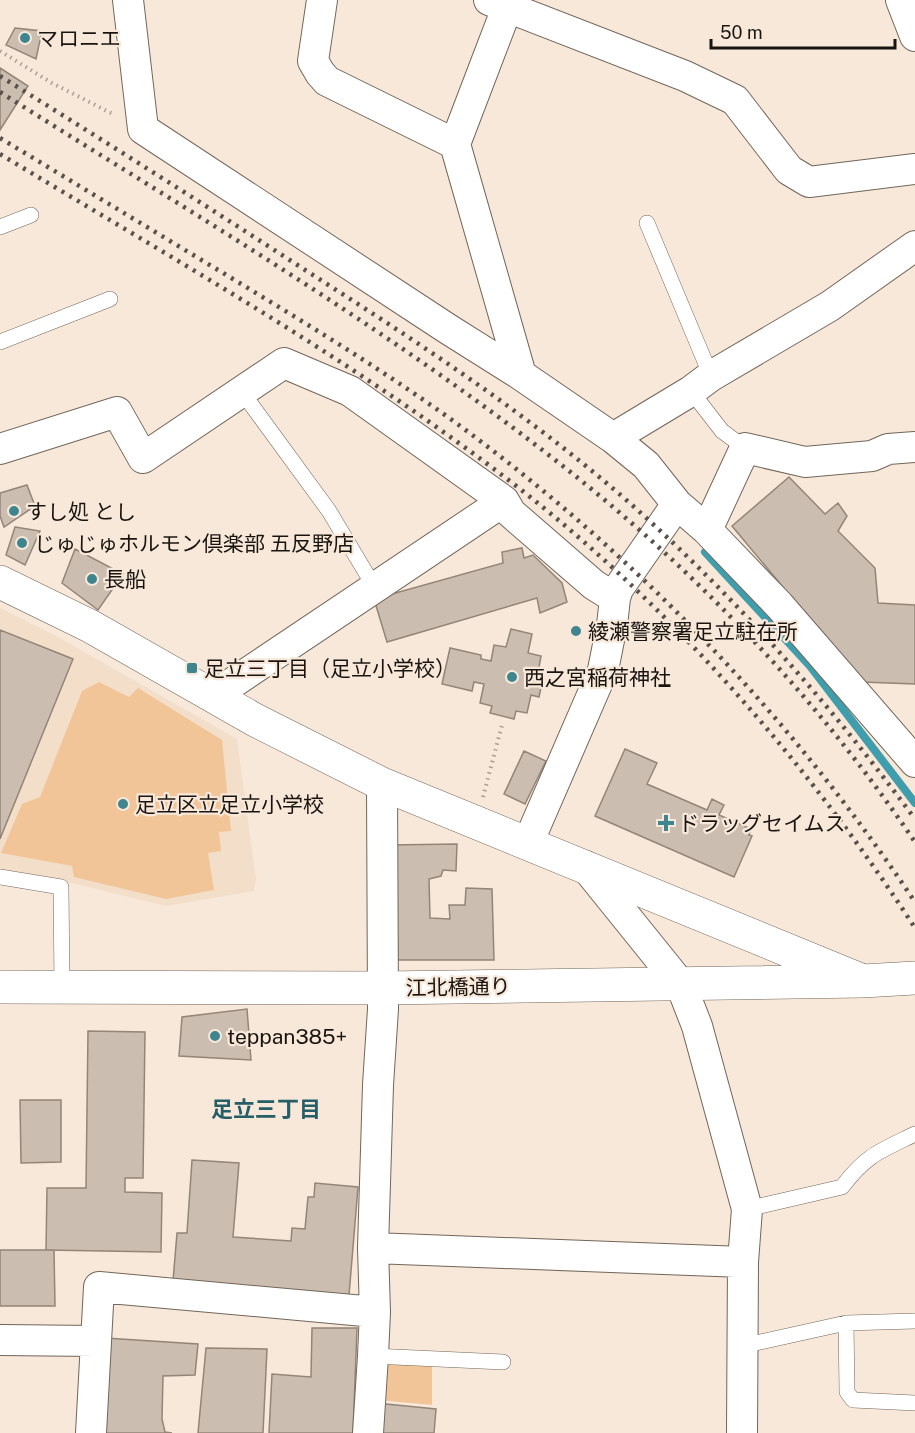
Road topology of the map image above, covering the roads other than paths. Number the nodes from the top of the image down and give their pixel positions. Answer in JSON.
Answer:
{"nodes":[{"id":1,"x":128,"y":0,"type":"edge"},
{"id":2,"x":322,"y":0,"type":"edge"},
{"id":3,"x":901,"y":0,"type":"edge"},
{"id":4,"x":502,"y":2,"type":"edge"},
{"id":5,"x":915,"y":36,"type":"edge"},
{"id":6,"x":454,"y":144,"type":"junction"},
{"id":7,"x":915,"y":169,"type":"edge"},
{"id":8,"x":31,"y":215,"type":"dead end"},
{"id":9,"x":647,"y":223,"type":"dead end"},
{"id":10,"x":0,"y":227,"type":"edge"},
{"id":11,"x":915,"y":246,"type":"edge"},
{"id":12,"x":110,"y":299,"type":"dead end"},
{"id":13,"x":0,"y":342,"type":"edge"},
{"id":14,"x":521,"y":375,"type":"junction"},
{"id":15,"x":701,"y":384,"type":"junction"},
{"id":16,"x":242,"y":392,"type":"junction"},
{"id":17,"x":613,"y":438,"type":"junction"},
{"id":18,"x":915,"y":447,"type":"edge"},
{"id":19,"x":745,"y":448,"type":"junction"},
{"id":20,"x":0,"y":449,"type":"edge"},
{"id":21,"x":504,"y":501,"type":"junction"},
{"id":22,"x":677,"y":504,"type":"junction"},
{"id":23,"x":707,"y":530,"type":"junction"},
{"id":24,"x":0,"y":582,"type":"edge"},
{"id":25,"x":375,"y":588,"type":"junction"},
{"id":26,"x":615,"y":598,"type":"junction"},
{"id":27,"x":213,"y":696,"type":"junction"},
{"id":28,"x":915,"y":762,"type":"edge"},
{"id":29,"x":382,"y":784,"type":"junction"},
{"id":30,"x":528,"y":843,"type":"junction"},
{"id":31,"x":585,"y":866,"type":"junction"},
{"id":32,"x":0,"y":877,"type":"edge"},
{"id":33,"x":915,"y":978,"type":"edge"},
{"id":34,"x":863,"y":981,"type":"junction"},
{"id":35,"x":681,"y":984,"type":"junction"},
{"id":36,"x":0,"y":987,"type":"edge"},
{"id":37,"x":62,"y":987,"type":"junction"},
{"id":38,"x":383,"y":988,"type":"junction"},
{"id":39,"x":915,"y":1134,"type":"edge"},
{"id":40,"x":747,"y":1209,"type":"junction"},
{"id":41,"x":373,"y":1248,"type":"junction"},
{"id":42,"x":743,"y":1262,"type":"junction"},
{"id":43,"x":375,"y":1312,"type":"junction"},
{"id":44,"x":915,"y":1321,"type":"edge"},
{"id":45,"x":846,"y":1323,"type":"junction"},
{"id":46,"x":0,"y":1340,"type":"edge"},
{"id":47,"x":96,"y":1341,"type":"junction"},
{"id":48,"x":742,"y":1346,"type":"junction"},
{"id":49,"x":374,"y":1356,"type":"junction"},
{"id":50,"x":503,"y":1362,"type":"dead end"},
{"id":51,"x":915,"y":1404,"type":"edge"},
{"id":52,"x":91,"y":1433,"type":"edge"},
{"id":53,"x":368,"y":1433,"type":"edge"},
{"id":54,"x":742,"y":1433,"type":"edge"}],
"edges":[{"from":1,"to":14,"type":"street"},
{"from":2,"to":6,"type":"street"},
{"from":3,"to":5,"type":"street"},
{"from":4,"to":6,"type":"street"},
{"from":4,"to":7,"type":"street"},
{"from":6,"to":14,"type":"street"},
{"from":8,"to":10,"type":"lane"},
{"from":9,"to":15,"type":"lane"},
{"from":11,"to":15,"type":"street"},
{"from":12,"to":13,"type":"lane"},
{"from":14,"to":17,"type":"street"},
{"from":15,"to":17,"type":"street"},
{"from":15,"to":19,"type":"lane"},
{"from":16,"to":20,"type":"street"},
{"from":16,"to":21,"type":"street"},
{"from":16,"to":25,"type":"lane"},
{"from":17,"to":22,"type":"street"},
{"from":18,"to":19,"type":"street"},
{"from":19,"to":23,"type":"street"},
{"from":21,"to":25,"type":"street"},
{"from":21,"to":26,"type":"street"},
{"from":22,"to":23,"type":"street"},
{"from":22,"to":26,"type":"street"},
{"from":23,"to":28,"type":"street"},
{"from":24,"to":27,"type":"street"},
{"from":25,"to":27,"type":"street"},
{"from":26,"to":30,"type":"street"},
{"from":27,"to":29,"type":"street"},
{"from":29,"to":30,"type":"street"},
{"from":29,"to":38,"type":"street"},
{"from":30,"to":31,"type":"street"},
{"from":31,"to":34,"type":"street"},
{"from":31,"to":35,"type":"street"},
{"from":32,"to":37,"type":"lane"},
{"from":33,"to":34,"type":"street","name":"江北橋通り"},
{"from":34,"to":35,"type":"street","name":"江北橋通り"},
{"from":35,"to":38,"type":"street","name":"江北橋通り"},
{"from":35,"to":40,"type":"street"},
{"from":36,"to":37,"type":"street","name":"江北橋通り"},
{"from":37,"to":38,"type":"street","name":"江北橋通り"},
{"from":38,"to":41,"type":"street"},
{"from":39,"to":40,"type":"lane"},
{"from":40,"to":42,"type":"street"},
{"from":41,"to":42,"type":"street"},
{"from":41,"to":43,"type":"street"},
{"from":42,"to":48,"type":"street"},
{"from":43,"to":47,"type":"street"},
{"from":43,"to":49,"type":"street"},
{"from":44,"to":45,"type":"lane"},
{"from":45,"to":48,"type":"lane"},
{"from":45,"to":51,"type":"lane"},
{"from":46,"to":47,"type":"street"},
{"from":47,"to":52,"type":"street"},
{"from":48,"to":54,"type":"street"},
{"from":49,"to":50,"type":"lane"},
{"from":49,"to":53,"type":"street"}]}
